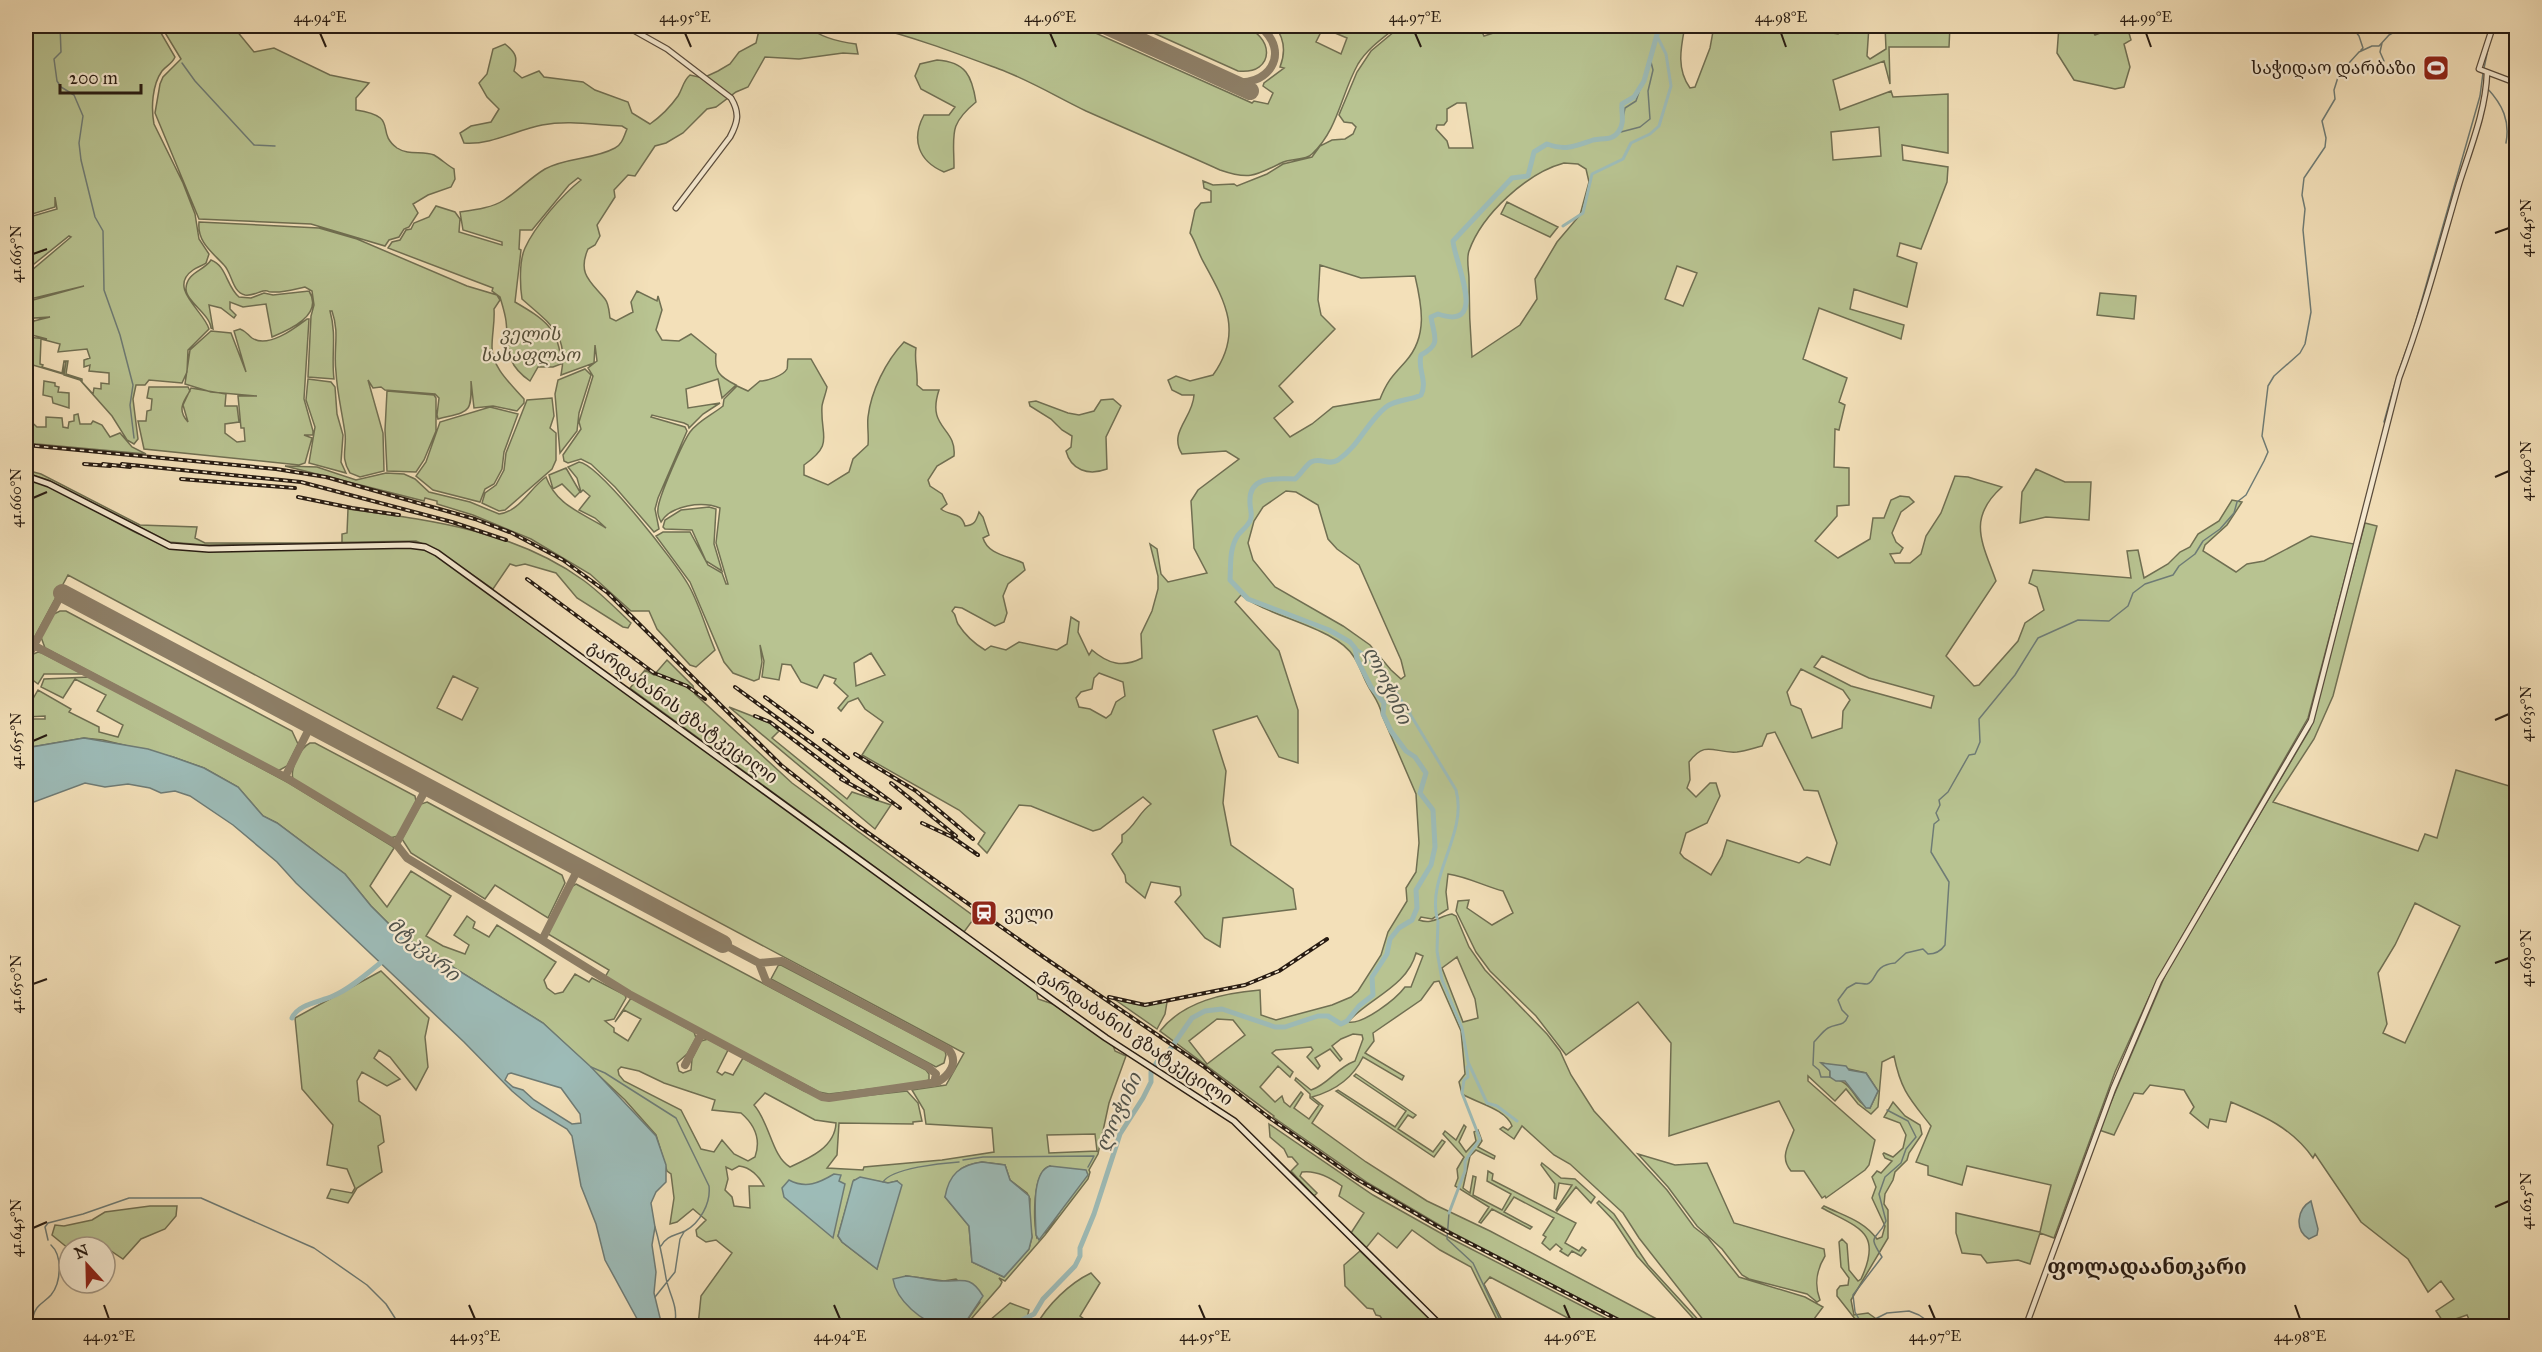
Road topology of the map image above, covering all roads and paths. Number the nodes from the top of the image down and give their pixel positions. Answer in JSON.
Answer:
{"nodes":[{"id":1,"x":626,"y":26,"type":"edge"},
{"id":2,"x":2493,"y":26,"type":"edge"},
{"id":3,"x":2487,"y":73,"type":"junction"},
{"id":4,"x":2517,"y":83,"type":"edge"},
{"id":5,"x":676,"y":208,"type":"dead end"},
{"id":6,"x":26,"y":476,"type":"edge"},
{"id":7,"x":1441,"y":1326,"type":"edge"},
{"id":8,"x":2035,"y":1326,"type":"edge"}],
"edges":[{"from":1,"to":5,"type":"street"},
{"from":2,"to":3,"type":"street"},
{"from":3,"to":4,"type":"street"},
{"from":3,"to":8,"type":"street"},
{"from":6,"to":7,"type":"main road","name":"გარდაბანის გზატკეცილი"}]}
